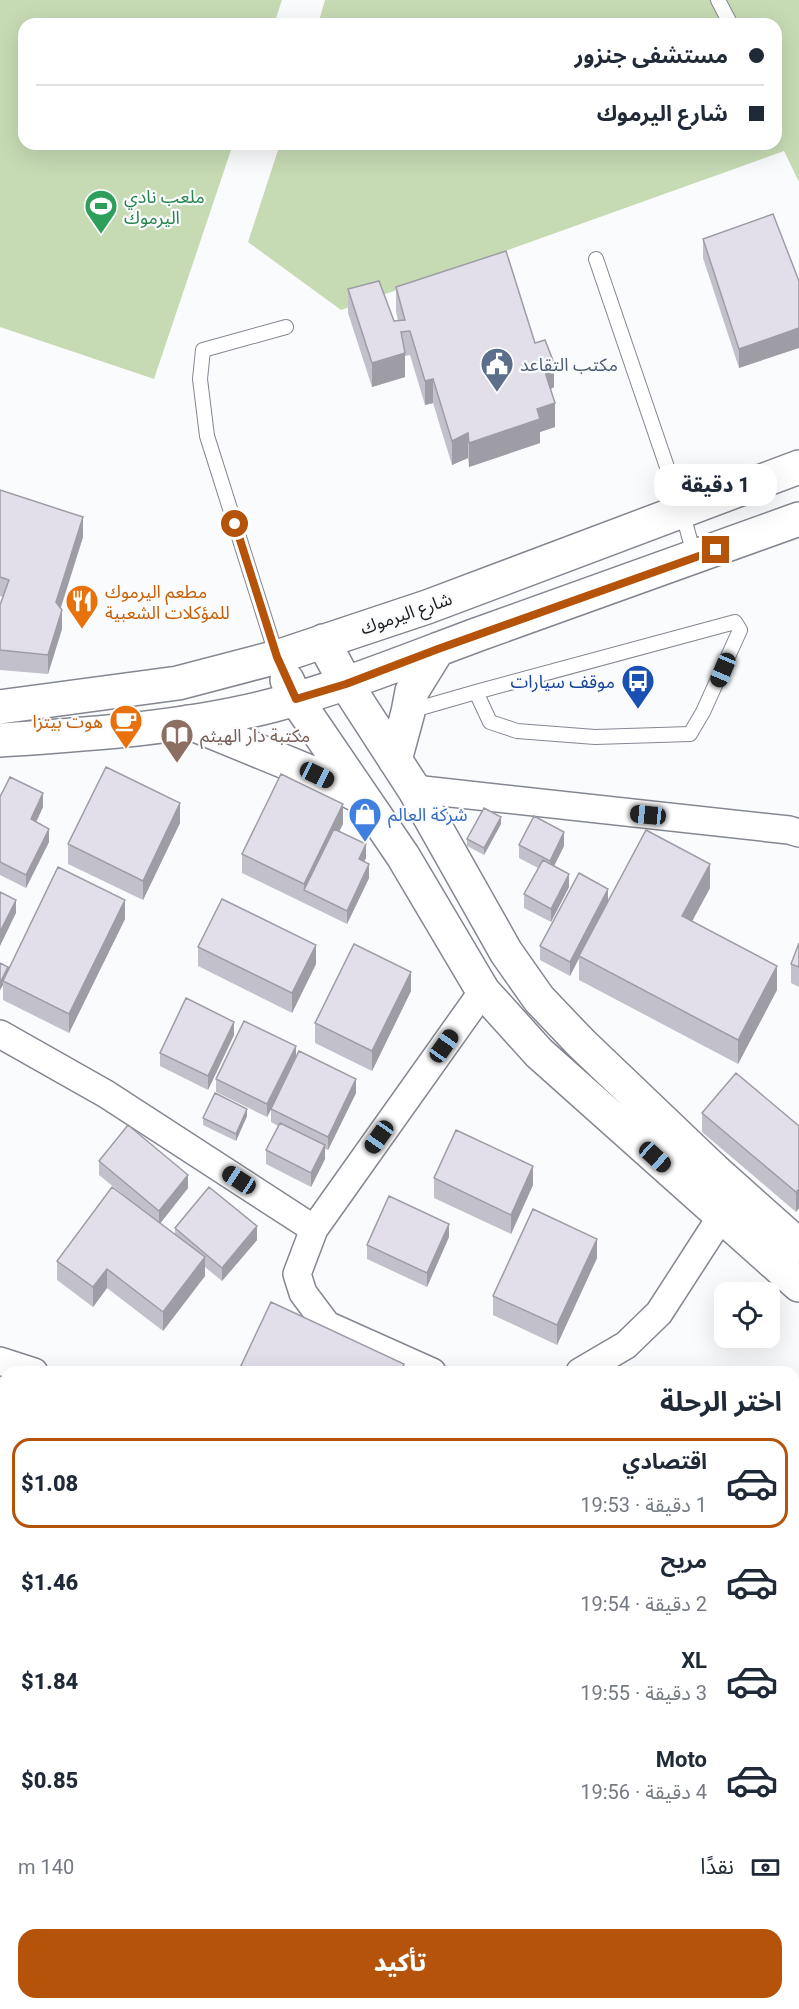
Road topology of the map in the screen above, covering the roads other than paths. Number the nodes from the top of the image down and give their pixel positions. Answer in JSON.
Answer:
{"nodes":[{"id":1,"x":718,"y":0,"type":"edge"},
{"id":2,"x":727,"y":18,"type":"edge"},
{"id":3,"x":596,"y":259,"type":"dead end"},
{"id":4,"x":286,"y":327,"type":"dead end"},
{"id":5,"x":799,"y":467,"type":"edge"},
{"id":6,"x":682,"y":511,"type":"junction"},
{"id":7,"x":799,"y":519,"type":"edge"},
{"id":8,"x":695,"y":558,"type":"junction"},
{"id":9,"x":323,"y":641,"type":"junction"},
{"id":10,"x":438,"y":649,"type":"junction"},
{"id":11,"x":277,"y":657,"type":"junction"},
{"id":12,"x":346,"y":684,"type":"junction"},
{"id":13,"x":476,"y":692,"type":"junction"},
{"id":14,"x":296,"y":699,"type":"junction"},
{"id":15,"x":0,"y":707,"type":"edge"},
{"id":16,"x":408,"y":712,"type":"junction"},
{"id":17,"x":188,"y":722,"type":"junction"},
{"id":18,"x":0,"y":740,"type":"edge"},
{"id":19,"x":395,"y":760,"type":"junction"},
{"id":20,"x":414,"y":789,"type":"junction"},
{"id":21,"x":363,"y":798,"type":"junction"},
{"id":22,"x":799,"y":833,"type":"edge"},
{"id":23,"x":483,"y":991,"type":"junction"},
{"id":24,"x":0,"y":1034,"type":"edge"},
{"id":25,"x":721,"y":1216,"type":"junction"},
{"id":26,"x":314,"y":1229,"type":"junction"},
{"id":27,"x":799,"y":1246,"type":"edge"},
{"id":28,"x":760,"y":1251,"type":"junction"},
{"id":29,"x":799,"y":1285,"type":"edge"},
{"id":30,"x":799,"y":1310,"type":"edge"},
{"id":31,"x":0,"y":1361,"type":"edge"},
{"id":32,"x":15,"y":1366,"type":"edge"},
{"id":33,"x":419,"y":1366,"type":"edge"},
{"id":34,"x":590,"y":1366,"type":"edge"}],
"edges":[{"from":1,"to":2,"type":"lane"},
{"from":3,"to":6,"type":"lane"},
{"from":4,"to":11,"type":"lane"},
{"from":5,"to":6,"type":"main road","name":"شارع اليرموك"},
{"from":6,"to":8,"type":"lane"},
{"from":6,"to":9,"type":"main road","name":"شارع اليرموك"},
{"from":7,"to":8,"type":"main road"},
{"from":8,"to":10,"type":"main road"},
{"from":9,"to":11,"type":"main road","name":"شارع اليرموك"},
{"from":9,"to":12,"type":"main road"},
{"from":10,"to":12,"type":"main road"},
{"from":10,"to":16,"type":"main road"},
{"from":11,"to":14,"type":"main road"},
{"from":11,"to":15,"type":"main road","name":"شارع اليرموك"},
{"from":12,"to":14,"type":"main road"},
{"from":12,"to":19,"type":"main road"},
{"from":13,"to":13,"type":"lane"},
{"from":13,"to":16,"type":"lane"},
{"from":14,"to":17,"type":"main road"},
{"from":14,"to":21,"type":"main road"},
{"from":16,"to":19,"type":"main road"},
{"from":17,"to":18,"type":"main road"},
{"from":17,"to":21,"type":"main road"},
{"from":19,"to":20,"type":"main road"},
{"from":20,"to":22,"type":"street"},
{"from":20,"to":27,"type":"main road"},
{"from":21,"to":23,"type":"main road"},
{"from":23,"to":25,"type":"main road"},
{"from":23,"to":26,"type":"street"},
{"from":24,"to":26,"type":"street"},
{"from":25,"to":28,"type":"main road"},
{"from":25,"to":34,"type":"street"},
{"from":26,"to":33,"type":"street"},
{"from":28,"to":29,"type":"main road"},
{"from":28,"to":30,"type":"main road"},
{"from":31,"to":32,"type":"street"}]}
